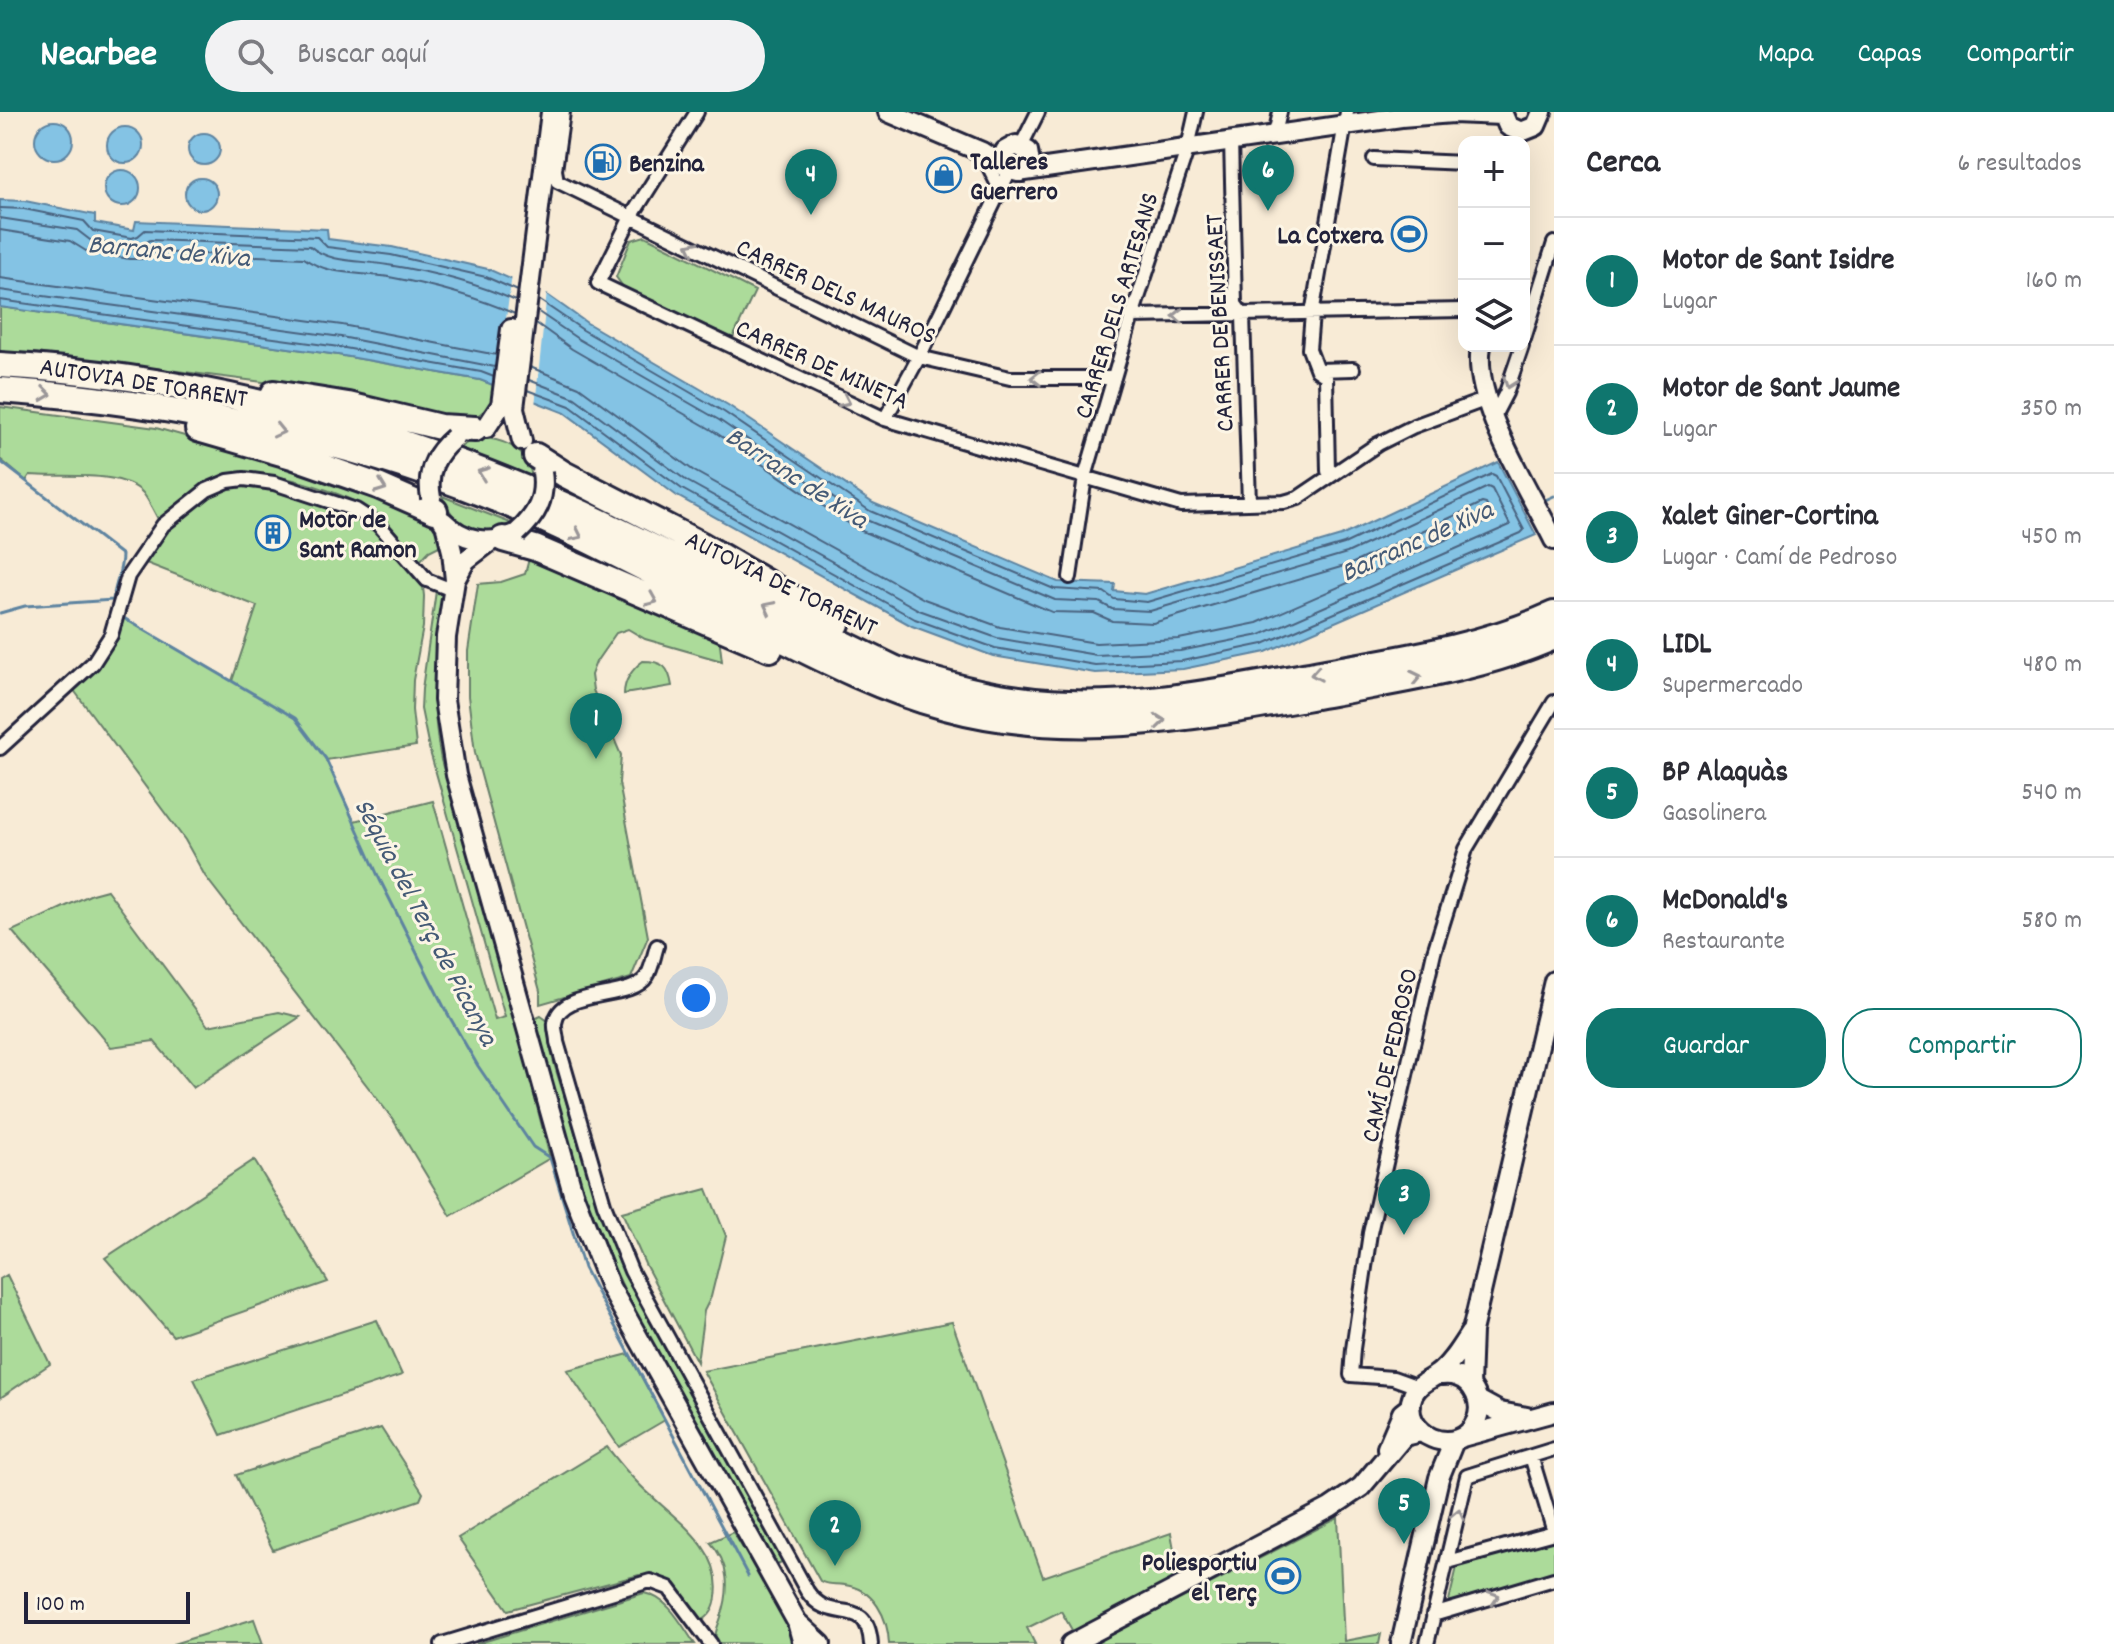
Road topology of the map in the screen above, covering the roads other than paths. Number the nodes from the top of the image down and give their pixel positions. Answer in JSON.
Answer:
{"nodes":[{"id":1,"x":538,"y":112,"type":"edge"},
{"id":2,"x":551,"y":112,"type":"edge"},
{"id":3,"x":563,"y":112,"type":"edge"},
{"id":4,"x":697,"y":112,"type":"edge"},
{"id":5,"x":888,"y":112,"type":"edge"},
{"id":6,"x":1038,"y":112,"type":"edge"},
{"id":7,"x":1196,"y":112,"type":"edge"},
{"id":8,"x":1280,"y":112,"type":"edge"},
{"id":9,"x":1542,"y":112,"type":"edge"},
{"id":10,"x":1346,"y":118,"type":"edge"},
{"id":11,"x":1505,"y":124,"type":"edge"},
{"id":12,"x":1275,"y":134,"type":"junction"},
{"id":13,"x":1523,"y":136,"type":"edge"},
{"id":14,"x":1526,"y":136,"type":"edge"},
{"id":15,"x":1231,"y":140,"type":"junction"},
{"id":16,"x":1188,"y":147,"type":"junction"},
{"id":17,"x":982,"y":152,"type":"junction"},
{"id":18,"x":1374,"y":159,"type":"dead end"},
{"id":19,"x":1016,"y":160,"type":"junction"},
{"id":20,"x":1458,"y":163,"type":"edge"},
{"id":21,"x":1001,"y":191,"type":"junction"},
{"id":22,"x":631,"y":217,"type":"junction"},
{"id":23,"x":1554,"y":243,"type":"edge"},
{"id":24,"x":527,"y":251,"type":"junction"},
{"id":25,"x":1458,"y":310,"type":"edge"},
{"id":26,"x":1312,"y":314,"type":"junction"},
{"id":27,"x":1243,"y":315,"type":"junction"},
{"id":28,"x":1132,"y":316,"type":"junction"},
{"id":29,"x":1530,"y":320,"type":"edge"},
{"id":30,"x":1480,"y":352,"type":"edge"},
{"id":31,"x":1520,"y":352,"type":"edge"},
{"id":32,"x":919,"y":357,"type":"junction"},
{"id":33,"x":0,"y":365,"type":"edge"},
{"id":34,"x":1353,"y":369,"type":"dead end"},
{"id":35,"x":1317,"y":370,"type":"junction"},
{"id":36,"x":1114,"y":378,"type":"junction"},
{"id":37,"x":148,"y":379,"type":"junction"},
{"id":38,"x":0,"y":390,"type":"edge"},
{"id":39,"x":92,"y":399,"type":"junction"},
{"id":40,"x":508,"y":406,"type":"junction"},
{"id":41,"x":1490,"y":411,"type":"junction"},
{"id":42,"x":885,"y":419,"type":"junction"},
{"id":43,"x":472,"y":432,"type":"junction"},
{"id":44,"x":533,"y":456,"type":"junction"},
{"id":45,"x":1328,"y":471,"type":"dead end"},
{"id":46,"x":1085,"y":477,"type":"junction"},
{"id":47,"x":1249,"y":503,"type":"junction"},
{"id":48,"x":437,"y":511,"type":"junction"},
{"id":49,"x":504,"y":537,"type":"junction"},
{"id":50,"x":1554,"y":540,"type":"edge"},
{"id":51,"x":1070,"y":577,"type":"dead end"},
{"id":52,"x":454,"y":585,"type":"junction"},
{"id":53,"x":1554,"y":614,"type":"edge"},
{"id":54,"x":1554,"y":637,"type":"edge"},
{"id":55,"x":1554,"y":702,"type":"edge"},
{"id":56,"x":1097,"y":703,"type":"junction"},
{"id":57,"x":1114,"y":725,"type":"junction"},
{"id":58,"x":0,"y":748,"type":"edge"},
{"id":59,"x":657,"y":946,"type":"dead end"},
{"id":60,"x":1554,"y":981,"type":"edge"},
{"id":61,"x":1472,"y":1331,"type":"junction"},
{"id":62,"x":1438,"y":1375,"type":"junction"},
{"id":63,"x":1418,"y":1387,"type":"junction"},
{"id":64,"x":1474,"y":1393,"type":"junction"},
{"id":65,"x":1411,"y":1406,"type":"junction"},
{"id":66,"x":1554,"y":1412,"type":"edge"},
{"id":67,"x":1534,"y":1418,"type":"junction"},
{"id":68,"x":1427,"y":1436,"type":"junction"},
{"id":69,"x":1458,"y":1439,"type":"junction"},
{"id":70,"x":1554,"y":1449,"type":"edge"},
{"id":71,"x":1531,"y":1456,"type":"junction"},
{"id":72,"x":1380,"y":1462,"type":"junction"},
{"id":73,"x":1439,"y":1478,"type":"junction"},
{"id":74,"x":1554,"y":1532,"type":"edge"},
{"id":75,"x":1447,"y":1562,"type":"junction"},
{"id":76,"x":1554,"y":1579,"type":"edge"},
{"id":77,"x":1433,"y":1615,"type":"junction"},
{"id":78,"x":797,"y":1622,"type":"junction"},
{"id":79,"x":870,"y":1642,"type":"edge"},
{"id":80,"x":442,"y":1644,"type":"edge"},
{"id":81,"x":711,"y":1644,"type":"edge"},
{"id":82,"x":803,"y":1644,"type":"edge"},
{"id":83,"x":821,"y":1644,"type":"edge"},
{"id":84,"x":1071,"y":1644,"type":"edge"},
{"id":85,"x":1401,"y":1644,"type":"edge"},
{"id":86,"x":1427,"y":1644,"type":"edge"}],
"edges":[{"from":1,"to":24,"type":"main road"},
{"from":2,"to":24,"type":"main road"},
{"from":3,"to":22,"type":"street","name":"CARRER DELS MAUROS"},
{"from":4,"to":22,"type":"street"},
{"from":5,"to":17,"type":"main road"},
{"from":6,"to":19,"type":"street"},
{"from":7,"to":16,"type":"street","name":"CARRER DELS ARTESANS"},
{"from":8,"to":12,"type":"street"},
{"from":9,"to":14,"type":"main road"},
{"from":10,"to":11,"type":"main road"},
{"from":10,"to":12,"type":"main road"},
{"from":10,"to":26,"type":"street"},
{"from":11,"to":13,"type":"main road"},
{"from":12,"to":15,"type":"main road"},
{"from":15,"to":16,"type":"main road"},
{"from":15,"to":27,"type":"street","name":"CARRER DE BENISSAET"},
{"from":16,"to":19,"type":"main road"},
{"from":16,"to":28,"type":"street","name":"CARRER DELS ARTESANS"},
{"from":17,"to":19,"type":"main road"},
{"from":17,"to":21,"type":"street"},
{"from":18,"to":20,"type":"street"},
{"from":19,"to":21,"type":"street"},
{"from":21,"to":32,"type":"street"},
{"from":32,"to":22,"type":"street","name":"CARRER DELS MAUROS","one_way":true},
{"from":22,"to":42,"type":"street","name":"CARRER DE MINETA","one_way":true},
{"from":23,"to":29,"type":"street"},
{"from":24,"to":40,"type":"main road"},
{"from":25,"to":26,"type":"street"},
{"from":26,"to":27,"type":"street"},
{"from":26,"to":35,"type":"street"},
{"from":27,"to":28,"type":"street","one_way":true},
{"from":27,"to":47,"type":"street","name":"CARRER DE BENISSAET"},
{"from":28,"to":36,"type":"street","name":"CARRER DELS ARTESANS"},
{"from":30,"to":41,"type":"main road"},
{"from":31,"to":41,"type":"street","one_way":true},
{"from":36,"to":32,"type":"street","name":"CARRER DELS MAUROS","one_way":true},
{"from":32,"to":42,"type":"street"},
{"from":33,"to":37,"type":"highway","name":"AUTOVIA DE TORRENT"},
{"from":34,"to":35,"type":"street"},
{"from":35,"to":45,"type":"street"},
{"from":36,"to":46,"type":"street","name":"CARRER DELS ARTESANS"},
{"from":37,"to":43,"type":"highway"},
{"from":56,"to":37,"type":"highway","name":"AUTOVIA DE TORRENT","one_way":true},
{"from":38,"to":39,"type":"highway","name":"AUTOVIA DE TORRENT","one_way":true},
{"from":39,"to":48,"type":"highway","one_way":true},
{"from":39,"to":57,"type":"highway","name":"AUTOVIA DE TORRENT","one_way":true},
{"from":40,"to":43,"type":"main road"},
{"from":40,"to":44,"type":"main road"},
{"from":41,"to":47,"type":"street"},
{"from":41,"to":50,"type":"main road"},
{"from":42,"to":46,"type":"street","name":"CARRER DE MINETA"},
{"from":43,"to":44,"type":"main road"},
{"from":43,"to":48,"type":"main road","bridge":true},
{"from":44,"to":49,"type":"main road","bridge":true},
{"from":44,"to":56,"type":"highway"},
{"from":46,"to":47,"type":"street"},
{"from":46,"to":51,"type":"street","name":"CARRER DELS ARTESANS"},
{"from":48,"to":49,"type":"main road"},
{"from":48,"to":52,"type":"main road"},
{"from":49,"to":52,"type":"main road"},
{"from":49,"to":57,"type":"highway","one_way":true},
{"from":52,"to":58,"type":"street"},
{"from":52,"to":78,"type":"main road"},
{"from":53,"to":56,"type":"highway","name":"AUTOVIA DE TORRENT","one_way":true},
{"from":57,"to":54,"type":"highway","name":"AUTOVIA DE TORRENT","one_way":true},
{"from":55,"to":63,"type":"street","name":"CAMÍ DE PEDROSO"},
{"from":59,"to":79,"type":"street"},
{"from":60,"to":61,"type":"main road"},
{"from":61,"to":62,"type":"main road"},
{"from":61,"to":64,"type":"main road"},
{"from":62,"to":63,"type":"main road"},
{"from":62,"to":64,"type":"main road"},
{"from":63,"to":65,"type":"main road"},
{"from":64,"to":67,"type":"main road"},
{"from":64,"to":69,"type":"main road"},
{"from":65,"to":68,"type":"main road"},
{"from":65,"to":72,"type":"main road"},
{"from":66,"to":67,"type":"main road"},
{"from":67,"to":69,"type":"main road"},
{"from":68,"to":69,"type":"main road"},
{"from":68,"to":72,"type":"main road"},
{"from":68,"to":73,"type":"main road"},
{"from":69,"to":73,"type":"main road"},
{"from":70,"to":71,"type":"street"},
{"from":71,"to":74,"type":"street"},
{"from":75,"to":71,"type":"street","one_way":true},
{"from":72,"to":84,"type":"main road"},
{"from":73,"to":85,"type":"main road"},
{"from":74,"to":75,"type":"street"},
{"from":75,"to":77,"type":"street"},
{"from":77,"to":76,"type":"street","one_way":true},
{"from":77,"to":86,"type":"street"},
{"from":78,"to":82,"type":"main road"},
{"from":78,"to":83,"type":"main road"},
{"from":80,"to":81,"type":"street"}]}
